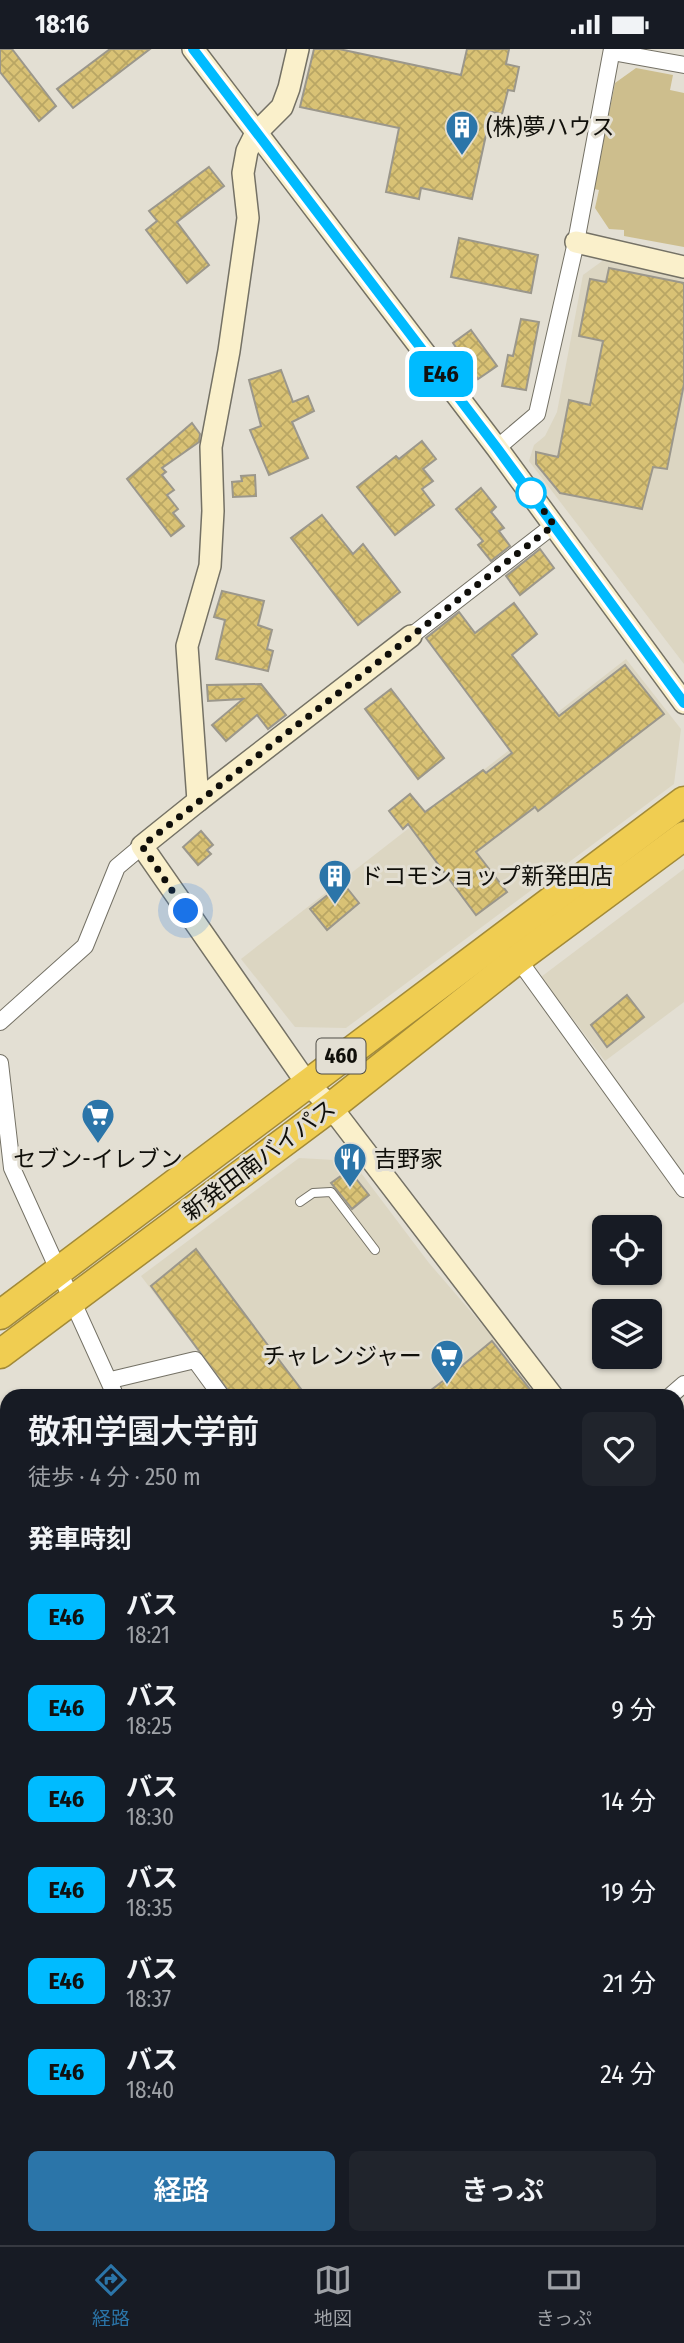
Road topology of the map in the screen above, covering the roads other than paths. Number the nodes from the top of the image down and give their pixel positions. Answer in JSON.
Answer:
{"nodes":[{"id":1,"x":193,"y":49,"type":"edge"},
{"id":2,"x":298,"y":49,"type":"edge"},
{"id":3,"x":612,"y":50,"type":"edge"},
{"id":4,"x":684,"y":65,"type":"edge"},
{"id":5,"x":256,"y":133,"type":"junction"},
{"id":6,"x":576,"y":242,"type":"junction"},
{"id":7,"x":684,"y":267,"type":"edge"},
{"id":8,"x":497,"y":448,"type":"junction"},
{"id":9,"x":554,"y":525,"type":"junction"},
{"id":10,"x":411,"y":636,"type":"joint"},
{"id":11,"x":684,"y":703,"type":"edge"},
{"id":12,"x":198,"y":801,"type":"junction"},
{"id":13,"x":684,"y":801,"type":"edge"},
{"id":14,"x":684,"y":836,"type":"edge"},
{"id":15,"x":142,"y":846,"type":"junction"},
{"id":16,"x":517,"y":959,"type":"junction"},
{"id":17,"x":0,"y":1023,"type":"edge"},
{"id":18,"x":0,"y":1063,"type":"edge"},
{"id":19,"x":306,"y":1082,"type":"junction"},
{"id":20,"x":331,"y":1107,"type":"junction"},
{"id":21,"x":684,"y":1189,"type":"edge"},
{"id":22,"x":300,"y":1202,"type":"dead end"},
{"id":23,"x":375,"y":1250,"type":"dead end"},
{"id":24,"x":57,"y":1273,"type":"junction"},
{"id":25,"x":71,"y":1300,"type":"junction"},
{"id":26,"x":0,"y":1315,"type":"edge"},
{"id":27,"x":0,"y":1354,"type":"edge"},
{"id":28,"x":111,"y":1380,"type":"junction"},
{"id":29,"x":114,"y":1389,"type":"edge"},
{"id":30,"x":216,"y":1389,"type":"edge"},
{"id":31,"x":547,"y":1389,"type":"edge"}],
"edges":[{"from":1,"to":5,"type":"street"},
{"from":2,"to":5,"type":"street"},
{"from":3,"to":4,"type":"street"},
{"from":3,"to":6,"type":"street"},
{"from":5,"to":8,"type":"street"},
{"from":5,"to":12,"type":"street"},
{"from":6,"to":7,"type":"street"},
{"from":6,"to":8,"type":"street"},
{"from":8,"to":9,"type":"street"},
{"from":9,"to":10,"type":"street"},
{"from":9,"to":11,"type":"street"},
{"from":10,"to":12,"type":"street"},
{"from":12,"to":15,"type":"street"},
{"from":13,"to":19,"type":"highway","name":"新発田南バイパス","number":"460"},
{"from":14,"to":16,"type":"highway","name":"新発田南バイパス","number":"460"},
{"from":15,"to":17,"type":"street"},
{"from":15,"to":19,"type":"street"},
{"from":16,"to":20,"type":"highway","name":"新発田南バイパス","number":"460"},
{"from":16,"to":21,"type":"street"},
{"from":18,"to":24,"type":"street"},
{"from":19,"to":20,"type":"street"},
{"from":19,"to":24,"type":"highway","name":"新発田南バイパス","number":"460"},
{"from":20,"to":25,"type":"highway","name":"新発田南バイパス","number":"460"},
{"from":20,"to":31,"type":"street"},
{"from":22,"to":23,"type":"lane"},
{"from":24,"to":25,"type":"street"},
{"from":24,"to":26,"type":"highway","name":"新発田南バイパス","number":"460"},
{"from":25,"to":27,"type":"highway","name":"新発田南バイパス","number":"460"},
{"from":25,"to":28,"type":"street"},
{"from":28,"to":29,"type":"street"},
{"from":28,"to":30,"type":"street"}]}
